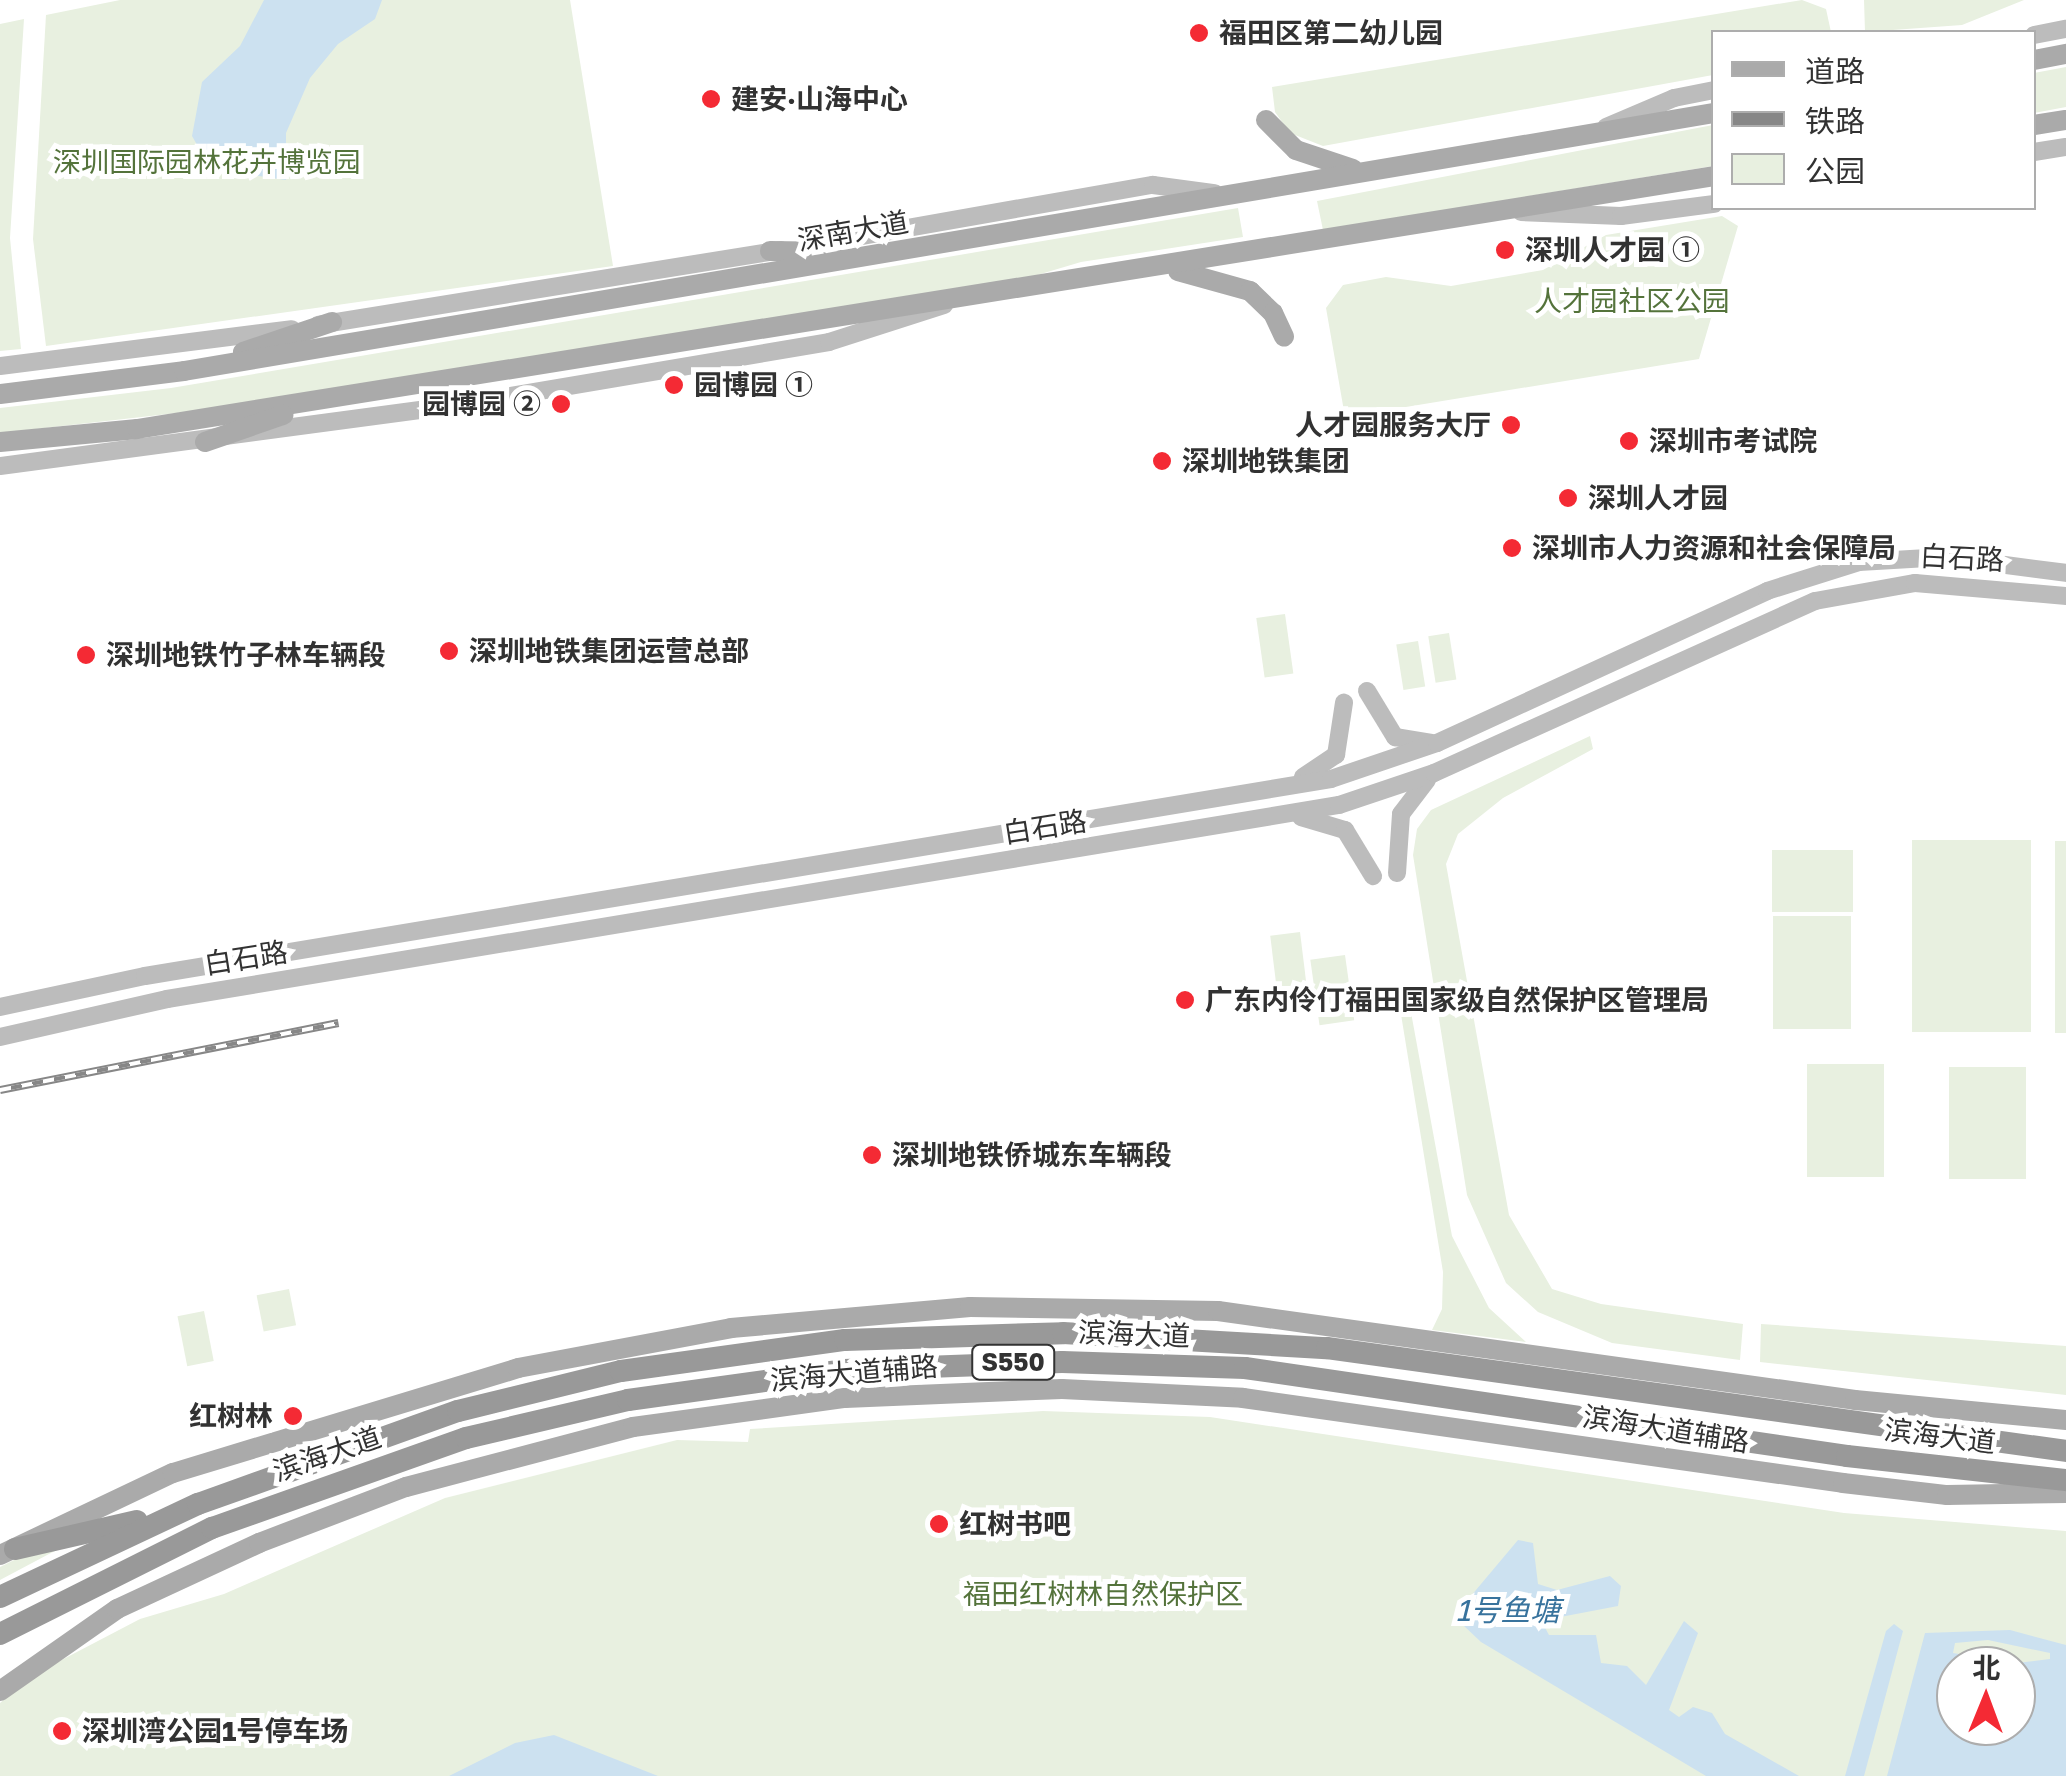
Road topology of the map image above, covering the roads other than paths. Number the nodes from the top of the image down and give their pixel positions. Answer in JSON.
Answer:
{"nodes":[{"id":1,"x":2066,"y":30,"type":"edge"},
{"id":2,"x":2036,"y":35,"type":"edge"},
{"id":3,"x":2066,"y":54,"type":"edge"},
{"id":4,"x":2036,"y":60,"type":"edge"},
{"id":5,"x":1711,"y":91,"type":"edge"},
{"id":6,"x":1711,"y":114,"type":"edge"},
{"id":7,"x":1266,"y":120,"type":"dead end"},
{"id":8,"x":2066,"y":120,"type":"edge"},
{"id":9,"x":2036,"y":125,"type":"edge"},
{"id":10,"x":1590,"y":134,"type":"junction"},
{"id":11,"x":2066,"y":147,"type":"edge"},
{"id":12,"x":2036,"y":152,"type":"edge"},
{"id":13,"x":1365,"y":171,"type":"junction"},
{"id":14,"x":1711,"y":176,"type":"edge"},
{"id":15,"x":1230,"y":195,"type":"junction"},
{"id":16,"x":1711,"y":204,"type":"edge"},
{"id":17,"x":1495,"y":211,"type":"junction"},
{"id":18,"x":770,"y":252,"type":"junction"},
{"id":19,"x":884,"y":253,"type":"junction"},
{"id":20,"x":1126,"y":273,"type":"junction"},
{"id":21,"x":972,"y":297,"type":"junction"},
{"id":22,"x":332,"y":322,"type":"junction"},
{"id":23,"x":1284,"y":337,"type":"dead end"},
{"id":24,"x":0,"y":366,"type":"edge"},
{"id":25,"x":184,"y":372,"type":"junction"},
{"id":26,"x":0,"y":385,"type":"edge"},
{"id":27,"x":49,"y":390,"type":"junction"},
{"id":28,"x":0,"y":394,"type":"edge"},
{"id":29,"x":334,"y":398,"type":"junction"},
{"id":30,"x":0,"y":442,"type":"edge"},
{"id":31,"x":205,"y":442,"type":"junction"},
{"id":32,"x":0,"y":466,"type":"edge"},
{"id":33,"x":2066,"y":573,"type":"edge"},
{"id":34,"x":2066,"y":596,"type":"edge"},
{"id":35,"x":1367,"y":691,"type":"dead end"},
{"id":36,"x":1344,"y":702,"type":"dead end"},
{"id":37,"x":1437,"y":743,"type":"junction"},
{"id":38,"x":1434,"y":773,"type":"junction"},
{"id":39,"x":1274,"y":790,"type":"junction"},
{"id":40,"x":1276,"y":815,"type":"junction"},
{"id":41,"x":1397,"y":873,"type":"dead end"},
{"id":42,"x":1373,"y":876,"type":"dead end"},
{"id":43,"x":0,"y":1007,"type":"edge"},
{"id":44,"x":0,"y":1038,"type":"edge"},
{"id":45,"x":2066,"y":1420,"type":"edge"},
{"id":46,"x":2066,"y":1451,"type":"edge"},
{"id":47,"x":2066,"y":1480,"type":"edge"},
{"id":48,"x":2066,"y":1493,"type":"edge"},
{"id":49,"x":198,"y":1504,"type":"junction"},
{"id":50,"x":7,"y":1552,"type":"edge"},
{"id":51,"x":0,"y":1597,"type":"edge"},
{"id":52,"x":0,"y":1634,"type":"edge"},
{"id":53,"x":0,"y":1690,"type":"edge"}],
"edges":[{"from":1,"to":2,"type":"main road"},
{"from":3,"to":4,"type":"main road"},
{"from":5,"to":10,"type":"main road"},
{"from":6,"to":10,"type":"main road","name":"深南大道"},
{"from":7,"to":13,"type":"main road"},
{"from":8,"to":9,"type":"main road"},
{"from":10,"to":13,"type":"main road","name":"深南大道"},
{"from":11,"to":12,"type":"main road"},
{"from":13,"to":15,"type":"main road","name":"深南大道"},
{"from":14,"to":17,"type":"main road"},
{"from":15,"to":18,"type":"main road"},
{"from":15,"to":19,"type":"main road","name":"深南大道"},
{"from":16,"to":17,"type":"main road"},
{"from":17,"to":20,"type":"main road"},
{"from":18,"to":19,"type":"main road"},
{"from":18,"to":22,"type":"main road"},
{"from":19,"to":25,"type":"main road","name":"深南大道"},
{"from":20,"to":21,"type":"main road"},
{"from":20,"to":23,"type":"main road"},
{"from":21,"to":29,"type":"main road"},
{"from":21,"to":31,"type":"main road"},
{"from":22,"to":24,"type":"main road"},
{"from":22,"to":25,"type":"main road"},
{"from":25,"to":27,"type":"main road","name":"深南大道"},
{"from":26,"to":27,"type":"main road"},
{"from":27,"to":28,"type":"main road","name":"深南大道"},
{"from":29,"to":30,"type":"main road"},
{"from":29,"to":31,"type":"main road"},
{"from":31,"to":32,"type":"main road"},
{"from":33,"to":37,"type":"main road","name":"白石路"},
{"from":34,"to":38,"type":"main road","name":"白石路"},
{"from":35,"to":37,"type":"main road"},
{"from":36,"to":39,"type":"main road"},
{"from":37,"to":39,"type":"main road","name":"白石路"},
{"from":38,"to":40,"type":"main road","name":"白石路"},
{"from":38,"to":41,"type":"main road"},
{"from":39,"to":43,"type":"main road","name":"白石路"},
{"from":40,"to":42,"type":"main road"},
{"from":40,"to":44,"type":"main road","name":"白石路"},
{"from":45,"to":50,"type":"main road","name":"滨海大道辅路"},
{"from":46,"to":49,"type":"highway","name":"滨海大道","number":"S550"},
{"from":47,"to":52,"type":"highway","name":"滨海大道","number":"S550"},
{"from":48,"to":53,"type":"main road","name":"滨海大道辅路"},
{"from":49,"to":50,"type":"highway"},
{"from":49,"to":51,"type":"highway","name":"滨海大道","number":"S550"}]}
